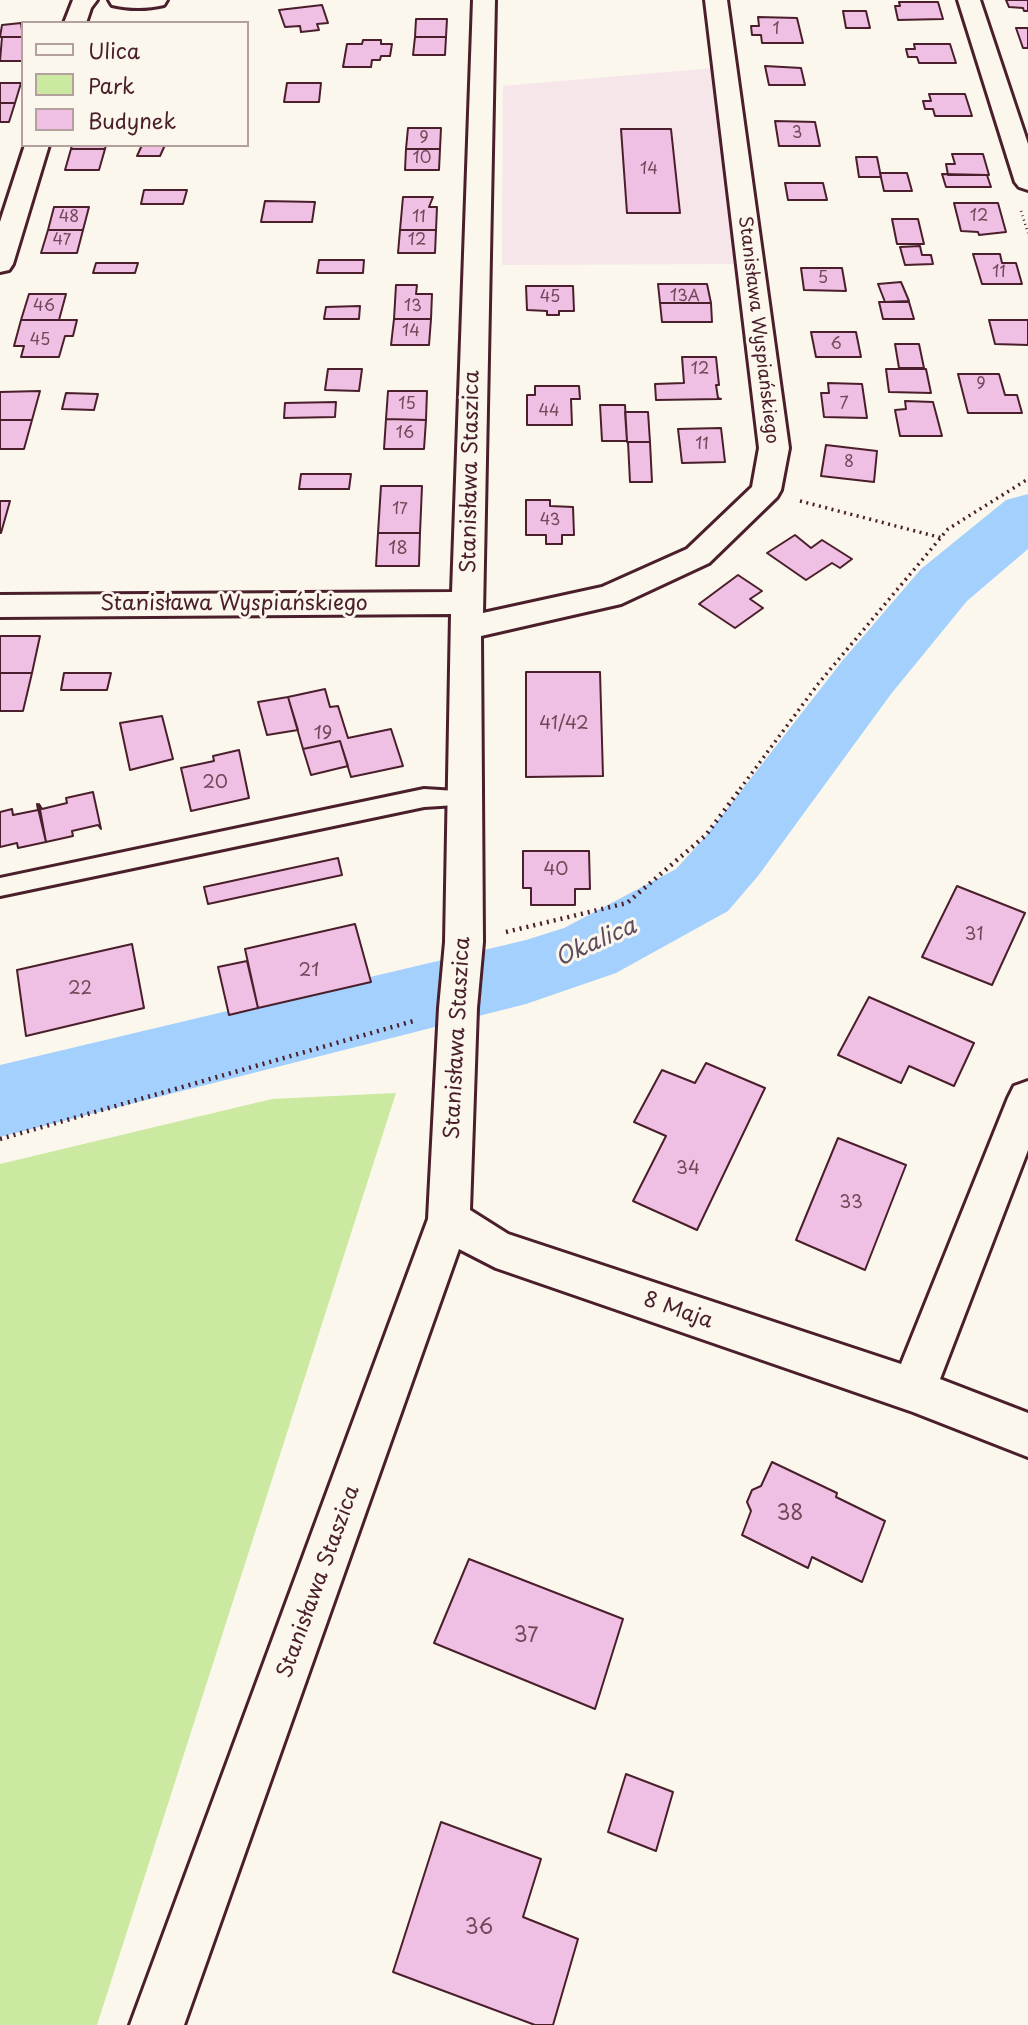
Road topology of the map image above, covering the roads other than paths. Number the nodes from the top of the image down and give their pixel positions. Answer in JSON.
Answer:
{"nodes":[{"id":1,"x":86,"y":0,"type":"edge"},
{"id":2,"x":120,"y":0,"type":"edge"},
{"id":3,"x":156,"y":0,"type":"edge"},
{"id":4,"x":484,"y":0,"type":"edge"},
{"id":5,"x":716,"y":0,"type":"edge"},
{"id":6,"x":969,"y":0,"type":"edge"},
{"id":7,"x":76,"y":21,"type":"edge"},
{"id":8,"x":36,"y":147,"type":"edge"},
{"id":9,"x":1028,"y":182,"type":"edge"},
{"id":10,"x":0,"y":264,"type":"edge"},
{"id":11,"x":0,"y":606,"type":"edge"},
{"id":12,"x":467,"y":615,"type":"junction"},
{"id":13,"x":465,"y":798,"type":"junction"},
{"id":14,"x":0,"y":887,"type":"edge"},
{"id":15,"x":1028,"y":1098,"type":"edge"},
{"id":16,"x":449,"y":1219,"type":"junction"},
{"id":17,"x":913,"y":1390,"type":"junction"},
{"id":18,"x":1028,"y":1435,"type":"edge"},
{"id":19,"x":157,"y":2025,"type":"edge"}],
"edges":[{"from":1,"to":7,"type":"street"},
{"from":2,"to":3,"type":"street"},
{"from":4,"to":12,"type":"street","name":"Stanisława Staszica"},
{"from":5,"to":12,"type":"street","name":"Stanisława Wyspiańskiego"},
{"from":6,"to":9,"type":"street"},
{"from":8,"to":10,"type":"street"},
{"from":11,"to":12,"type":"street","name":"Stanisława Wyspiańskiego"},
{"from":12,"to":13,"type":"street","name":"Stanisława Staszica"},
{"from":13,"to":14,"type":"lane"},
{"from":13,"to":16,"type":"street","name":"Stanisława Staszica"},
{"from":15,"to":17,"type":"street"},
{"from":16,"to":17,"type":"street","name":"8 Maja"},
{"from":16,"to":19,"type":"street","name":"Stanisława Staszica"},
{"from":17,"to":18,"type":"street","name":"8 Maja"}]}
